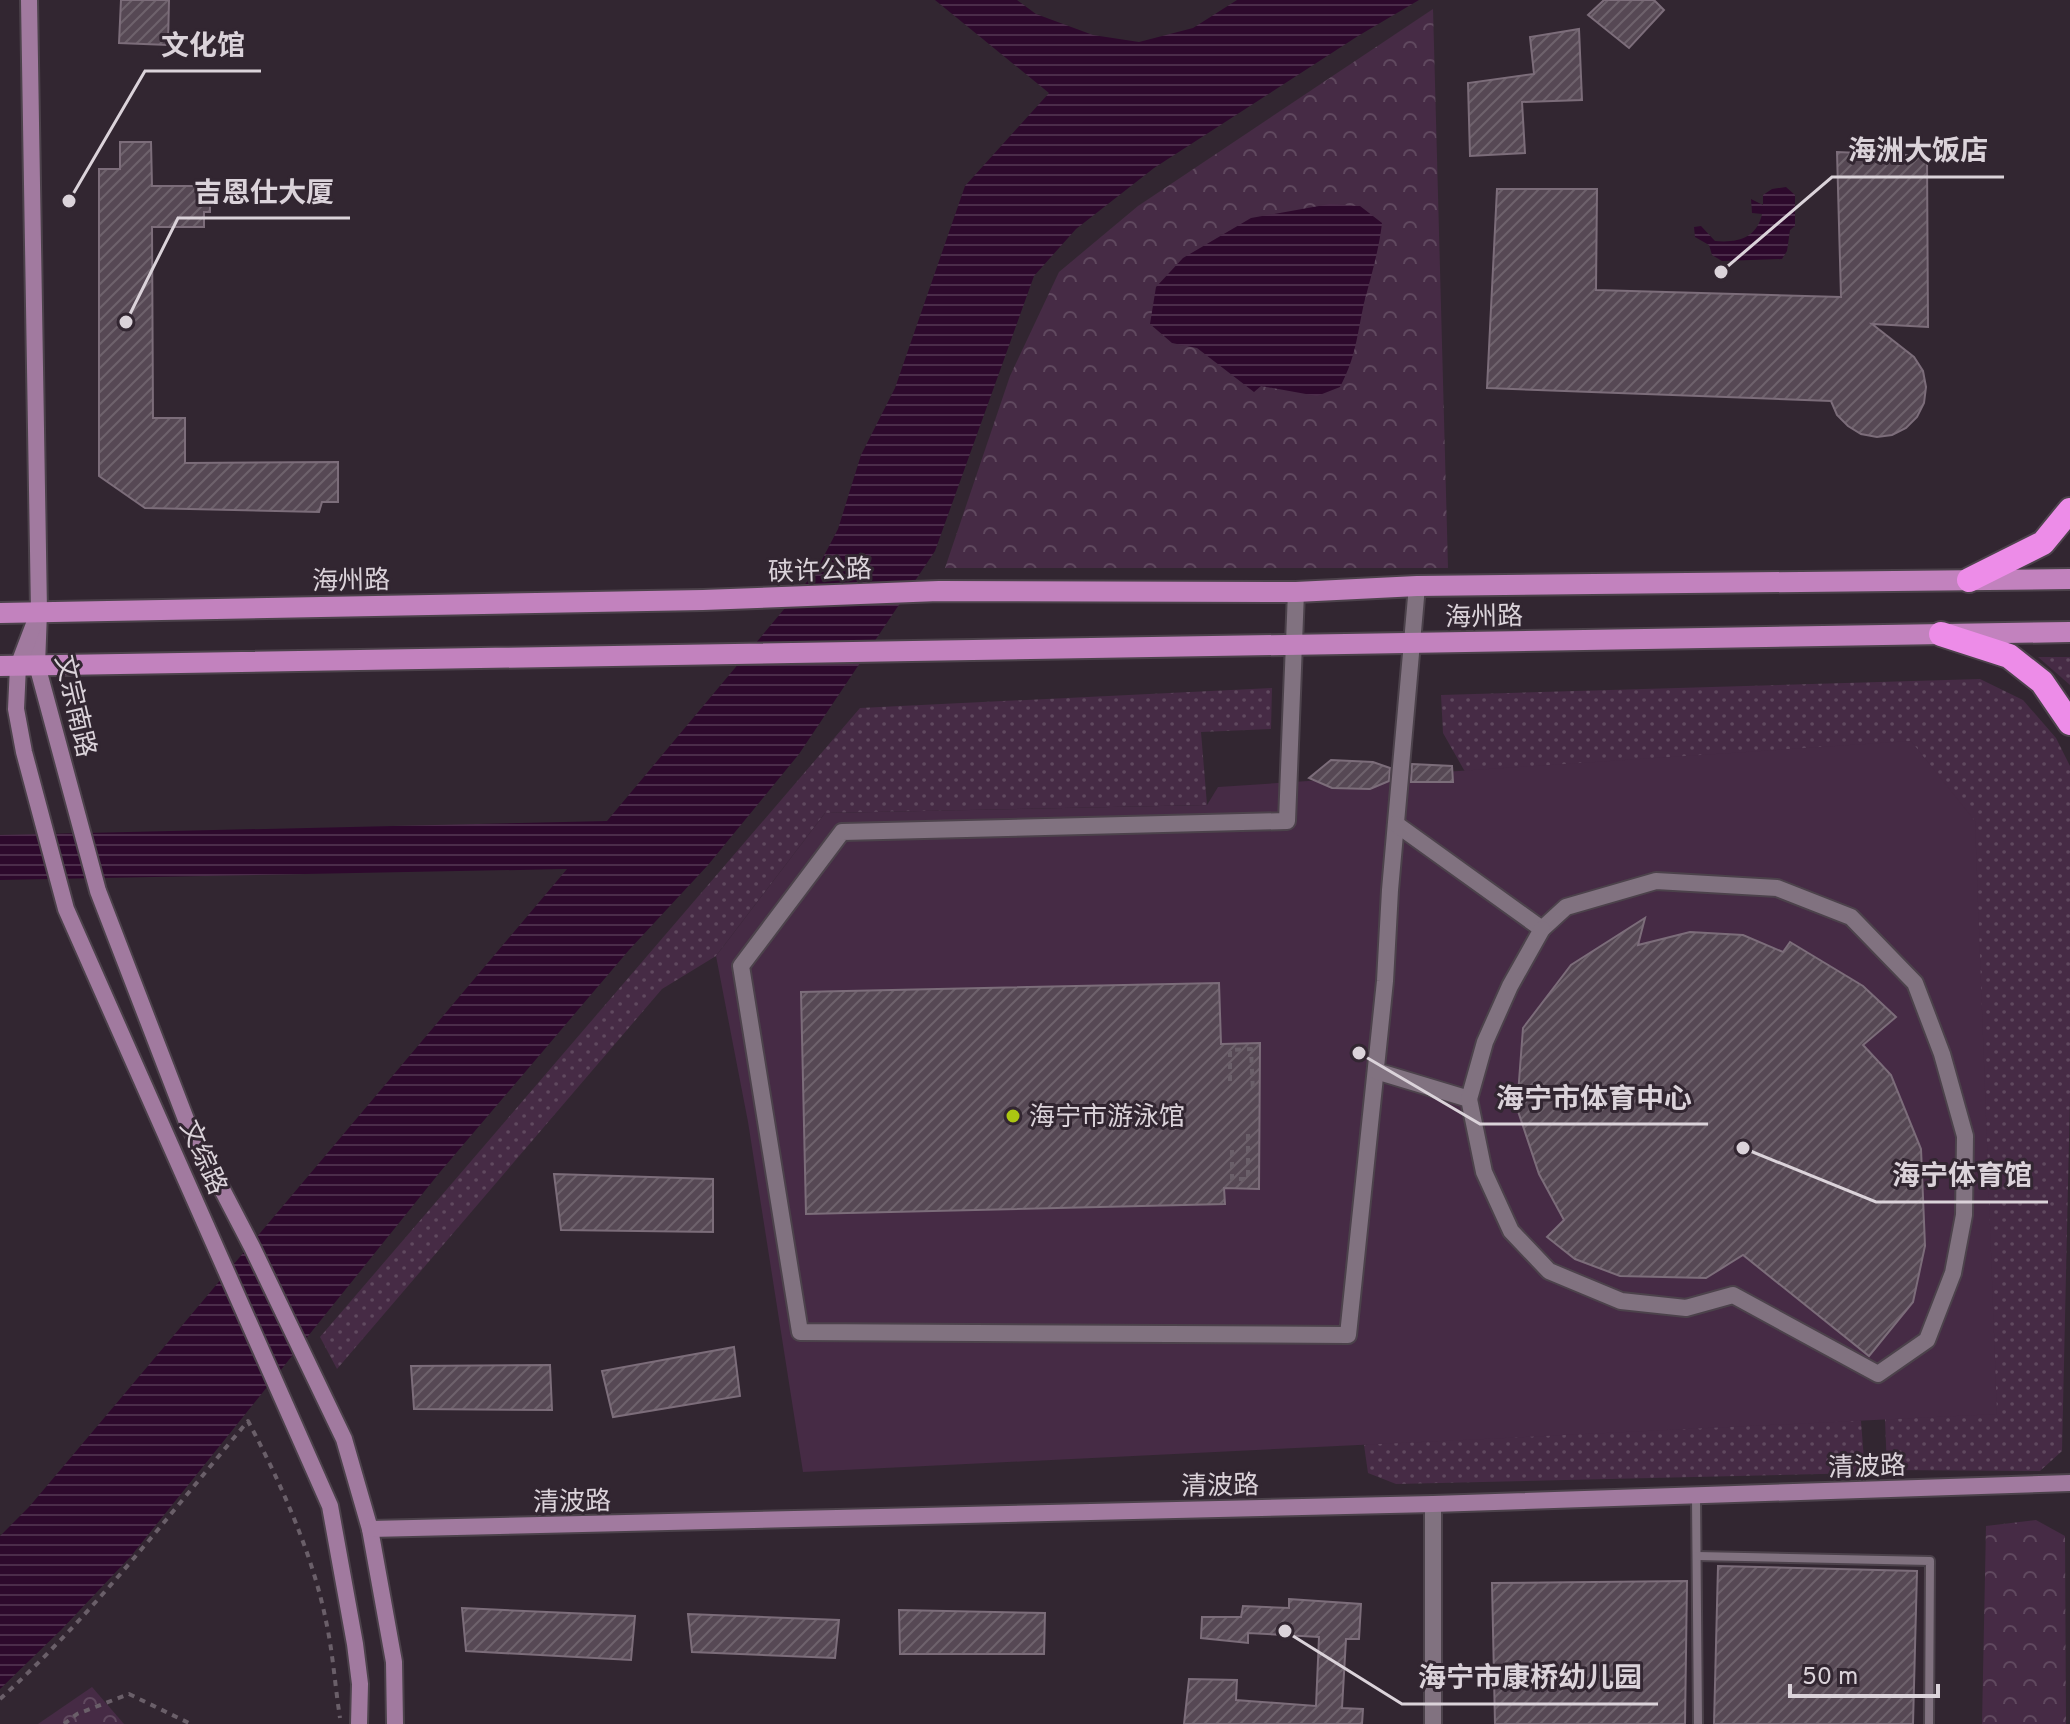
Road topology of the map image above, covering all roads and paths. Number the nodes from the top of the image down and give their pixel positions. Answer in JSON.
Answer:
{"nodes":[{"id":1,"x":29,"y":0,"type":"edge"},
{"id":2,"x":2070,"y":510,"type":"edge"},
{"id":3,"x":2070,"y":579,"type":"edge"},
{"id":4,"x":1969,"y":580,"type":"junction"},
{"id":5,"x":1417,"y":586,"type":"junction"},
{"id":6,"x":939,"y":591,"type":"joint"},
{"id":7,"x":1296,"y":592,"type":"junction"},
{"id":8,"x":703,"y":600,"type":"joint"},
{"id":9,"x":39,"y":612,"type":"junction"},
{"id":10,"x":0,"y":613,"type":"edge"},
{"id":11,"x":2070,"y":632,"type":"edge"},
{"id":12,"x":1941,"y":634,"type":"junction"},
{"id":13,"x":1413,"y":643,"type":"junction"},
{"id":14,"x":1293,"y":645,"type":"junction"},
{"id":15,"x":18,"y":666,"type":"edge"},
{"id":16,"x":2070,"y":723,"type":"edge"},
{"id":17,"x":1396,"y":824,"type":"junction"},
{"id":18,"x":1542,"y":929,"type":"junction"},
{"id":19,"x":1376,"y":1071,"type":"junction"},
{"id":20,"x":1230,"y":1081,"type":"dead end"},
{"id":21,"x":1253,"y":1092,"type":"dead end"},
{"id":22,"x":1469,"y":1099,"type":"junction"},
{"id":23,"x":1248,"y":1133,"type":"dead end"},
{"id":24,"x":1232,"y":1150,"type":"dead end"},
{"id":25,"x":2070,"y":1483,"type":"edge"},
{"id":26,"x":1696,"y":1496,"type":"junction"},
{"id":27,"x":1433,"y":1504,"type":"junction"},
{"id":28,"x":370,"y":1529,"type":"junction"},
{"id":29,"x":1697,"y":1556,"type":"junction"},
{"id":30,"x":0,"y":1699,"type":"edge"},
{"id":31,"x":64,"y":1724,"type":"edge"},
{"id":32,"x":191,"y":1724,"type":"edge"},
{"id":33,"x":341,"y":1724,"type":"edge"},
{"id":34,"x":359,"y":1724,"type":"edge"},
{"id":35,"x":395,"y":1724,"type":"edge"},
{"id":36,"x":1433,"y":1724,"type":"edge"},
{"id":37,"x":1698,"y":1724,"type":"edge"},
{"id":38,"x":1929,"y":1724,"type":"edge"}],
"edges":[{"from":1,"to":9,"type":"main road"},
{"from":2,"to":4,"type":"highway"},
{"from":3,"to":4,"type":"main road","name":"海州路"},
{"from":4,"to":5,"type":"main road","name":"海州路"},
{"from":5,"to":7,"type":"main road","name":"海州路"},
{"from":5,"to":13,"type":"street"},
{"from":6,"to":7,"type":"main road","name":"海州路"},
{"from":6,"to":8,"type":"main road","name":"硖许公路"},
{"from":7,"to":14,"type":"street"},
{"from":8,"to":9,"type":"main road","name":"海州路"},
{"from":9,"to":10,"type":"main road","name":"海州路"},
{"from":9,"to":15,"type":"main road","name":"文综路"},
{"from":11,"to":12,"type":"main road","name":"海州路"},
{"from":12,"to":13,"type":"main road","name":"海州路"},
{"from":12,"to":16,"type":"highway"},
{"from":13,"to":14,"type":"main road","name":"海州路"},
{"from":13,"to":17,"type":"street"},
{"from":14,"to":15,"type":"main road","name":"海州路"},
{"from":14,"to":19,"type":"street"},
{"from":15,"to":28,"type":"main road","name":"文宗南路"},
{"from":15,"to":34,"type":"main road","name":"文综路"},
{"from":17,"to":18,"type":"street"},
{"from":17,"to":19,"type":"street"},
{"from":18,"to":22,"type":"street"},
{"from":18,"to":22,"type":"street"},
{"from":19,"to":22,"type":"street"},
{"from":20,"to":21,"type":"path"},
{"from":23,"to":24,"type":"path"},
{"from":25,"to":26,"type":"main road","name":"清波路"},
{"from":26,"to":27,"type":"main road","name":"清波路"},
{"from":26,"to":29,"type":"lane"},
{"from":27,"to":28,"type":"main road","name":"清波路"},
{"from":27,"to":36,"type":"street"},
{"from":28,"to":35,"type":"main road","name":"文宗南路"},
{"from":29,"to":37,"type":"lane"},
{"from":29,"to":38,"type":"lane"},
{"from":30,"to":33,"type":"path"},
{"from":31,"to":32,"type":"path"}]}
